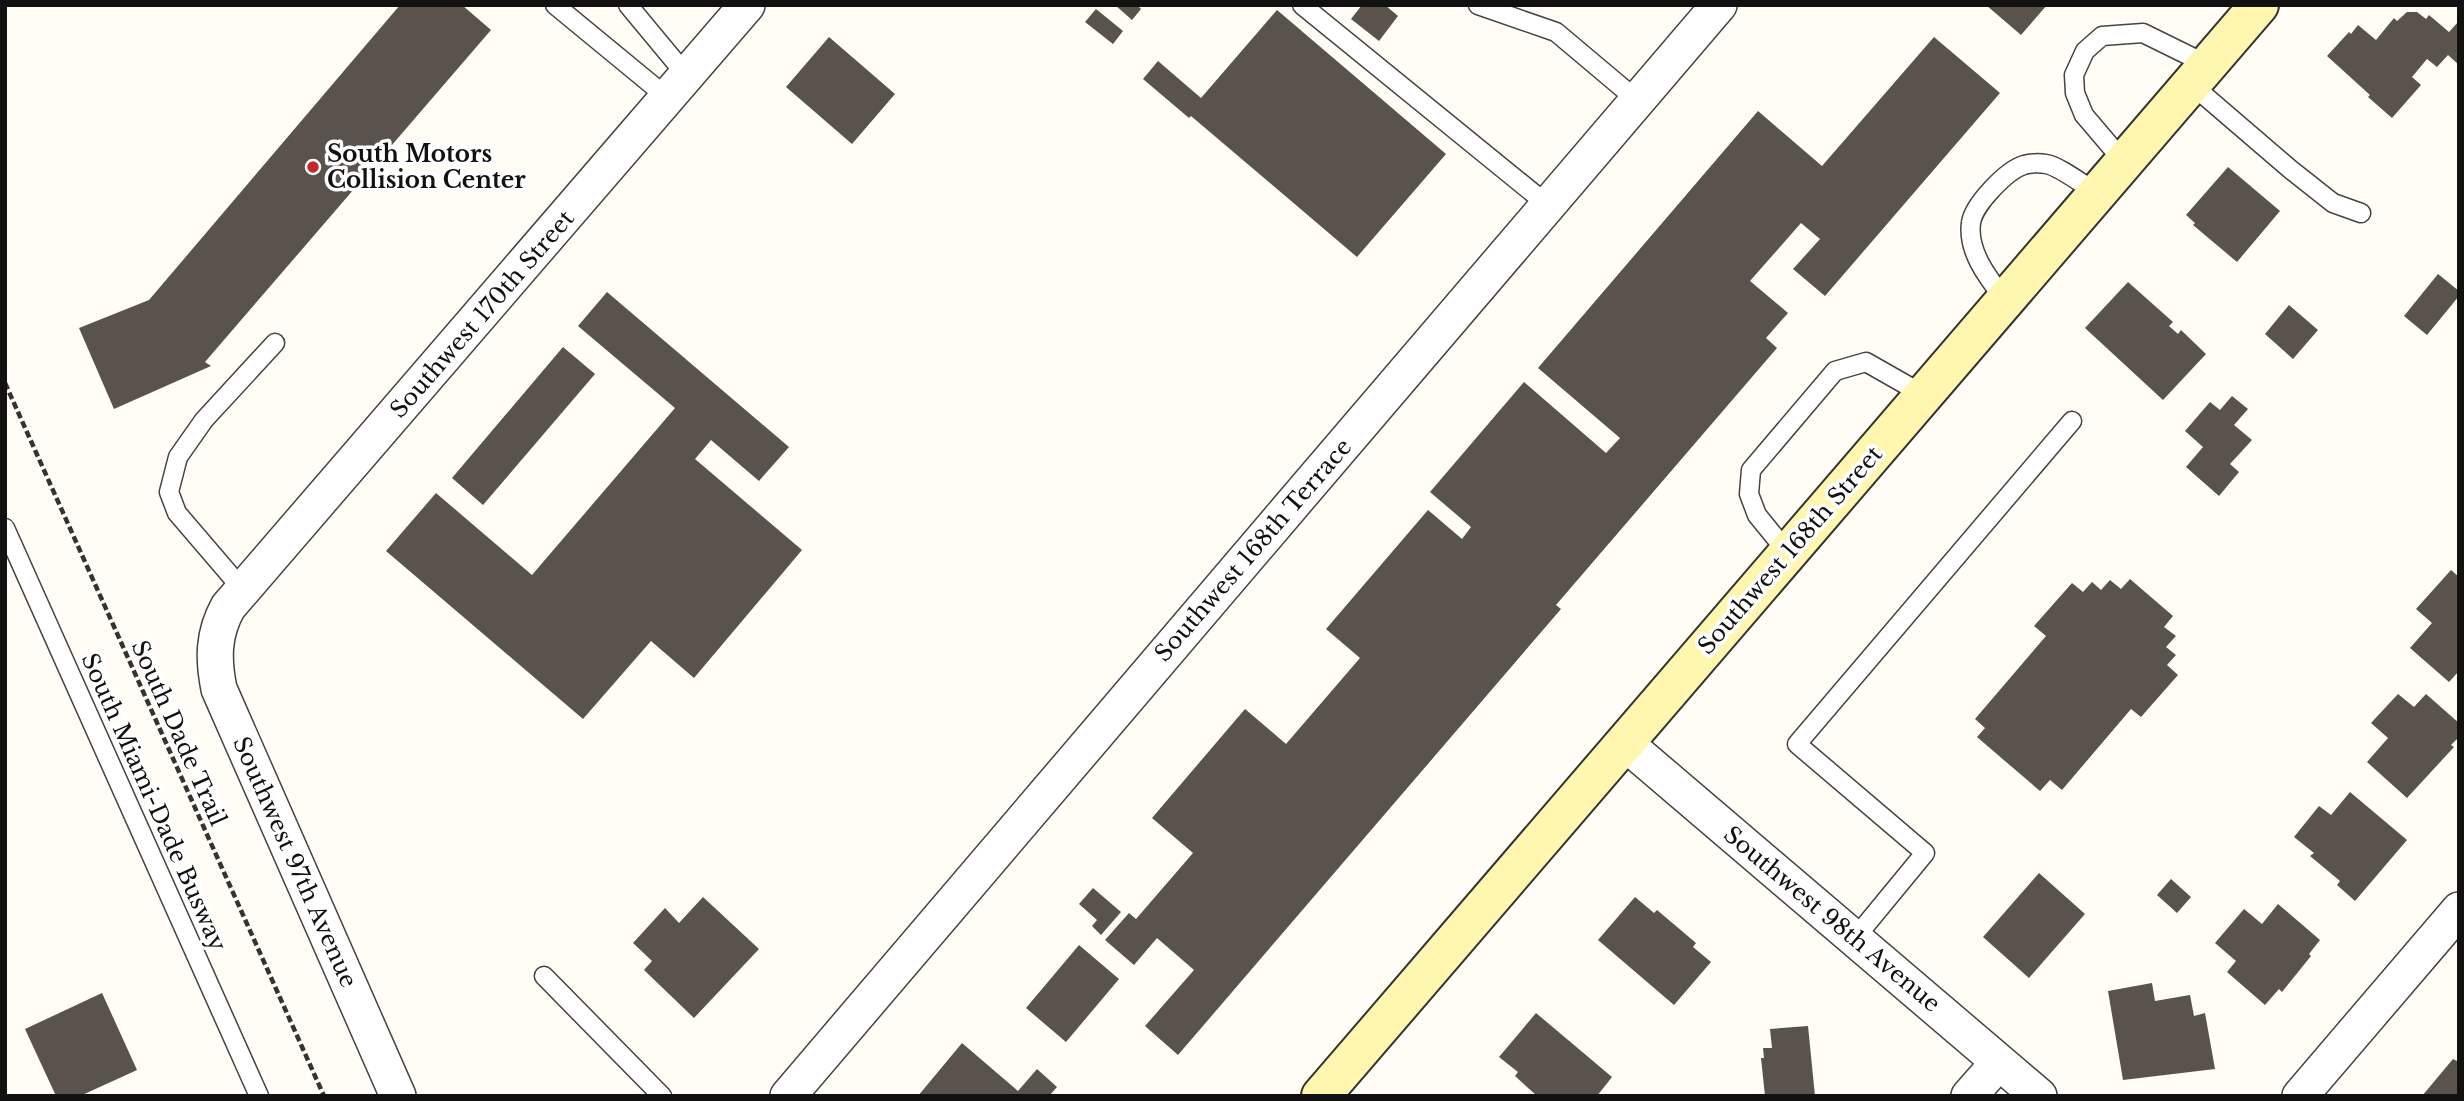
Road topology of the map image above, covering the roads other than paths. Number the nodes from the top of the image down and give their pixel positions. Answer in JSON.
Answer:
{"nodes":[{"id":1,"x":555,"y":5,"type":"edge"},
{"id":2,"x":628,"y":5,"type":"edge"},
{"id":3,"x":747,"y":5,"type":"edge"},
{"id":4,"x":1302,"y":5,"type":"edge"},
{"id":5,"x":1478,"y":5,"type":"edge"},
{"id":6,"x":1718,"y":5,"type":"edge"},
{"id":7,"x":2259,"y":5,"type":"edge"},
{"id":8,"x":2200,"y":74,"type":"junction"},
{"id":9,"x":678,"y":87,"type":"junction"},
{"id":10,"x":1637,"y":101,"type":"junction"},
{"id":11,"x":2124,"y":162,"type":"junction"},
{"id":12,"x":2097,"y":193,"type":"junction"},
{"id":13,"x":1549,"y":206,"type":"junction"},
{"id":14,"x":2361,"y":212,"type":"dead end"},
{"id":15,"x":2005,"y":300,"type":"junction"},
{"id":16,"x":275,"y":343,"type":"dead end"},
{"id":17,"x":1924,"y":395,"type":"junction"},
{"id":18,"x":2072,"y":421,"type":"dead end"},
{"id":19,"x":5,"y":528,"type":"edge"},
{"id":20,"x":1788,"y":553,"type":"junction"},
{"id":21,"x":243,"y":590,"type":"junction"},
{"id":22,"x":218,"y":624,"type":"joint"},
{"id":23,"x":1625,"y":743,"type":"junction"},
{"id":24,"x":2459,"y":911,"type":"edge"},
{"id":25,"x":1855,"y":938,"type":"junction"},
{"id":26,"x":544,"y":976,"type":"dead end"},
{"id":27,"x":1999,"y":1062,"type":"junction"},
{"id":28,"x":259,"y":1096,"type":"edge"},
{"id":29,"x":398,"y":1096,"type":"edge"},
{"id":30,"x":663,"y":1096,"type":"edge"},
{"id":31,"x":789,"y":1096,"type":"edge"},
{"id":32,"x":1321,"y":1096,"type":"edge"},
{"id":33,"x":1969,"y":1096,"type":"edge"},
{"id":34,"x":2039,"y":1096,"type":"edge"},
{"id":35,"x":2300,"y":1096,"type":"edge"}],
"edges":[{"from":1,"to":9,"type":"lane"},
{"from":2,"to":9,"type":"lane"},
{"from":3,"to":9,"type":"street","name":"Southwest 170th Street"},
{"from":4,"to":13,"type":"lane"},
{"from":5,"to":10,"type":"lane"},
{"from":6,"to":10,"type":"street","name":"Southwest 168th Terrace"},
{"from":7,"to":8,"type":"street","name":"Southwest 168th Street"},
{"from":8,"to":11,"type":"street","name":"Southwest 168th Street"},
{"from":8,"to":11,"type":"lane"},
{"from":8,"to":14,"type":"lane"},
{"from":9,"to":21,"type":"street","name":"Southwest 170th Street"},
{"from":10,"to":13,"type":"street","name":"Southwest 168th Terrace"},
{"from":11,"to":12,"type":"street","name":"Southwest 168th Street"},
{"from":12,"to":15,"type":"street","name":"Southwest 168th Street"},
{"from":12,"to":15,"type":"lane"},
{"from":13,"to":31,"type":"street","name":"Southwest 168th Terrace"},
{"from":15,"to":17,"type":"street","name":"Southwest 168th Street"},
{"from":16,"to":21,"type":"lane"},
{"from":17,"to":20,"type":"street","name":"Southwest 168th Street"},
{"from":17,"to":20,"type":"lane"},
{"from":18,"to":25,"type":"lane"},
{"from":19,"to":28,"type":"lane","name":"South Miami-Dade Busway"},
{"from":20,"to":23,"type":"street","name":"Southwest 168th Street"},
{"from":21,"to":22,"type":"street","name":"Southwest 170th Street"},
{"from":22,"to":29,"type":"street","name":"Southwest 97th Avenue"},
{"from":23,"to":25,"type":"street","name":"Southwest 98th Avenue"},
{"from":23,"to":32,"type":"street","name":"Southwest 168th Street"},
{"from":24,"to":35,"type":"street"},
{"from":25,"to":27,"type":"street","name":"Southwest 98th Avenue"},
{"from":26,"to":30,"type":"lane"},
{"from":27,"to":33,"type":"street"},
{"from":27,"to":34,"type":"street","name":"Southwest 98th Avenue"}]}
